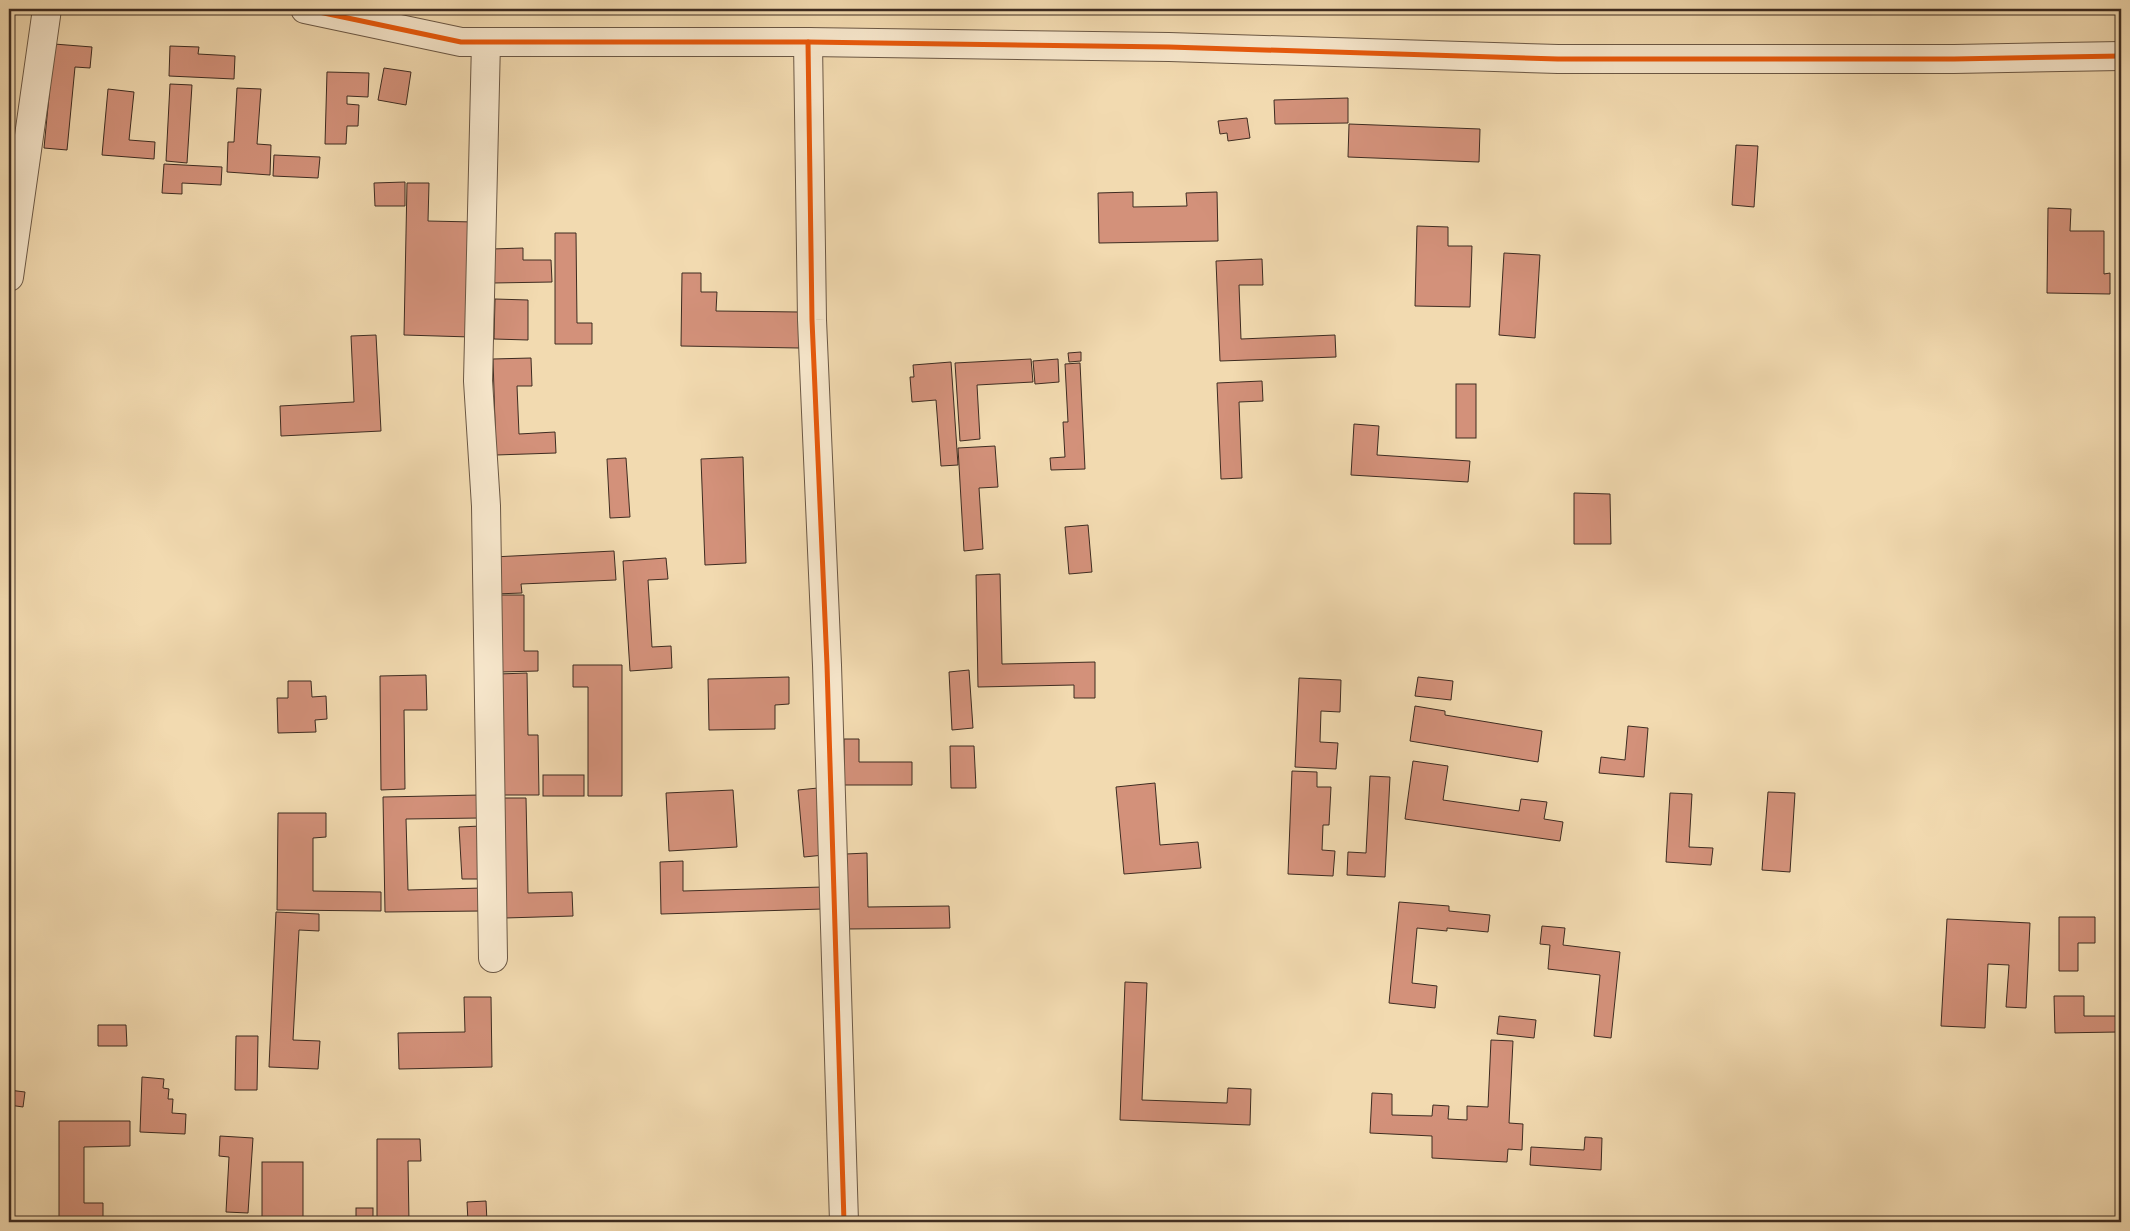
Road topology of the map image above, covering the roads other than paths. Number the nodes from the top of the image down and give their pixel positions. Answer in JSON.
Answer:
{"nodes":[{"id":1,"x":47,"y":9,"type":"edge"},
{"id":2,"x":306,"y":9,"type":"edge"},
{"id":3,"x":486,"y":42,"type":"junction"},
{"id":4,"x":808,"y":42,"type":"junction"},
{"id":5,"x":2121,"y":56,"type":"edge"},
{"id":6,"x":9,"y":277,"type":"edge"},
{"id":7,"x":492,"y":958,"type":"dead end"},
{"id":8,"x":844,"y":1222,"type":"edge"}],
"edges":[{"from":1,"to":6,"type":"street"},
{"from":2,"to":3,"type":"street"},
{"from":3,"to":4,"type":"street"},
{"from":3,"to":7,"type":"street"},
{"from":4,"to":5,"type":"street"},
{"from":4,"to":8,"type":"street"}]}
